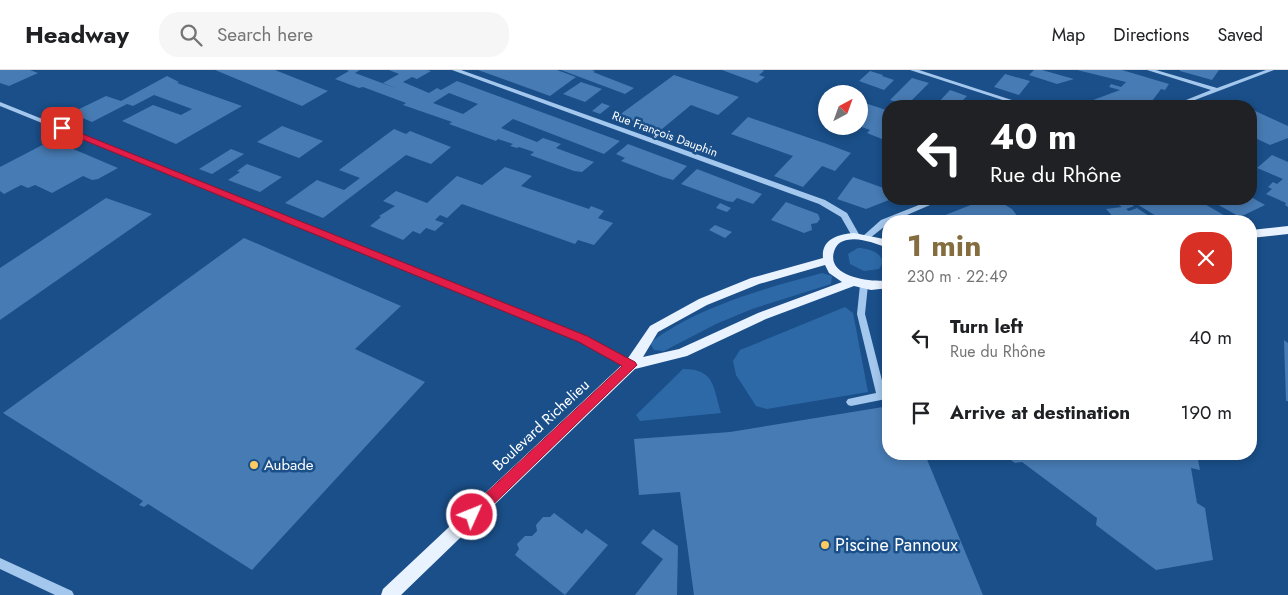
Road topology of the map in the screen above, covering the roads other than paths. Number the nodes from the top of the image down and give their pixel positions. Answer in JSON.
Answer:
{"nodes":[{"id":1,"x":455,"y":70,"type":"edge"},
{"id":2,"x":913,"y":70,"type":"edge"},
{"id":3,"x":1150,"y":70,"type":"edge"},
{"id":4,"x":1271,"y":70,"type":"edge"},
{"id":5,"x":1218,"y":90,"type":"junction"},
{"id":6,"x":1008,"y":100,"type":"edge"},
{"id":7,"x":1190,"y":100,"type":"edge"},
{"id":8,"x":0,"y":104,"type":"edge"},
{"id":9,"x":925,"y":205,"type":"edge"},
{"id":10,"x":901,"y":215,"type":"edge"},
{"id":11,"x":882,"y":223,"type":"edge"},
{"id":12,"x":1288,"y":230,"type":"edge"},
{"id":13,"x":1257,"y":233,"type":"edge"},
{"id":14,"x":861,"y":236,"type":"junction"},
{"id":15,"x":882,"y":242,"type":"edge"},
{"id":16,"x":829,"y":260,"type":"junction"},
{"id":17,"x":859,"y":284,"type":"junction"},
{"id":18,"x":882,"y":285,"type":"edge"},
{"id":19,"x":631,"y":365,"type":"junction"},
{"id":20,"x":852,"y":402,"type":"dead end"},
{"id":21,"x":0,"y":563,"type":"edge"},
{"id":22,"x":68,"y":595,"type":"edge"},
{"id":23,"x":389,"y":595,"type":"edge"}],
"edges":[{"from":1,"to":14,"type":"street","name":"Rue François Dauphin"},
{"from":2,"to":6,"type":"street"},
{"from":3,"to":5,"type":"street"},
{"from":4,"to":5,"type":"street"},
{"from":5,"to":7,"type":"street"},
{"from":8,"to":19,"type":"street"},
{"from":9,"to":10,"type":"street"},
{"from":11,"to":14,"type":"street"},
{"from":12,"to":13,"type":"main road"},
{"from":14,"to":15,"type":"main road"},
{"from":14,"to":16,"type":"main road"},
{"from":16,"to":17,"type":"main road"},
{"from":16,"to":19,"type":"main road","name":"Boulevard Richelieu"},
{"from":17,"to":18,"type":"main road"},
{"from":17,"to":19,"type":"main road"},
{"from":17,"to":20,"type":"street"},
{"from":19,"to":23,"type":"main road","name":"Boulevard Richelieu"},
{"from":21,"to":22,"type":"street"}]}
